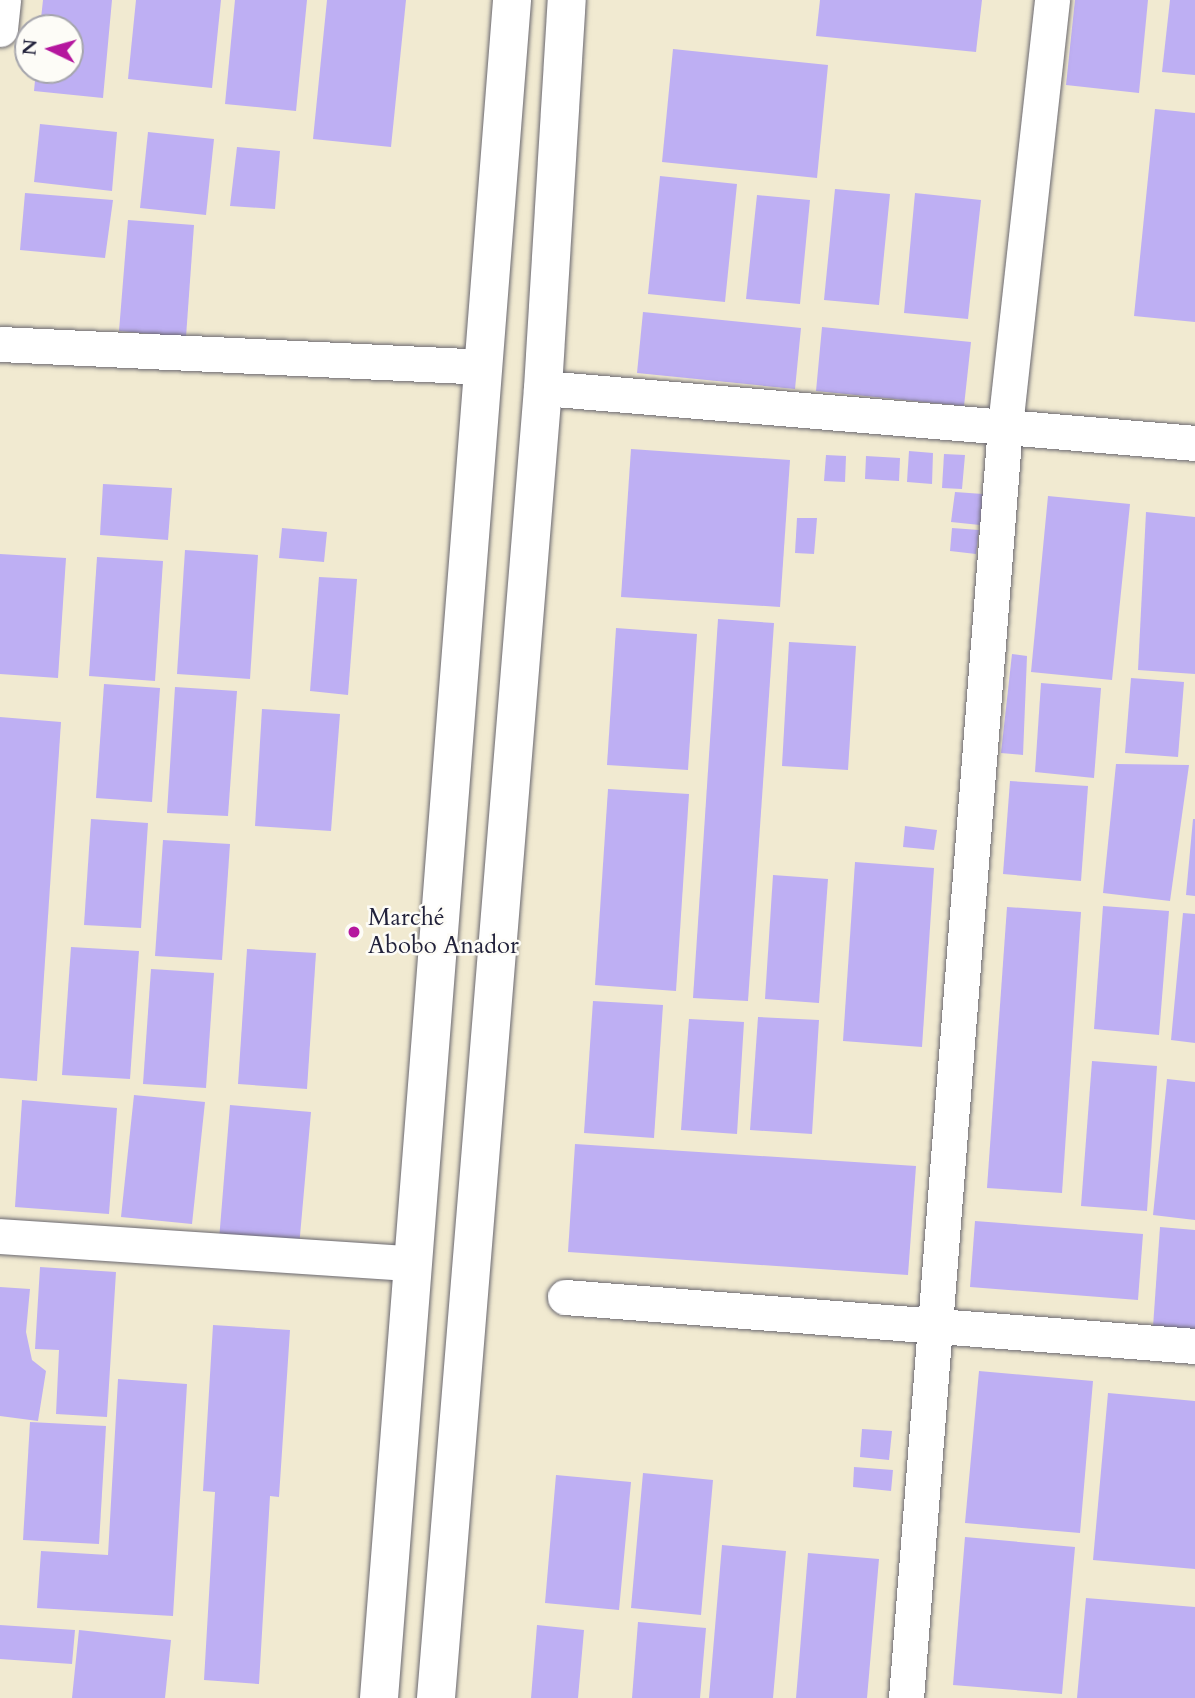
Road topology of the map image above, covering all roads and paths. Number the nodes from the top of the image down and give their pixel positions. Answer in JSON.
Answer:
{"nodes":[{"id":1,"x":3,"y":0,"type":"edge"},
{"id":2,"x":512,"y":0,"type":"edge"},
{"id":3,"x":567,"y":0,"type":"edge"},
{"id":4,"x":1052,"y":0,"type":"edge"},
{"id":5,"x":0,"y":29,"type":"edge"},
{"id":6,"x":0,"y":344,"type":"edge"},
{"id":7,"x":483,"y":367,"type":"junction"},
{"id":8,"x":543,"y":387,"type":"junction"},
{"id":9,"x":1005,"y":426,"type":"junction"},
{"id":10,"x":1195,"y":443,"type":"edge"},
{"id":11,"x":0,"y":1236,"type":"edge"},
{"id":12,"x":410,"y":1264,"type":"junction"},
{"id":13,"x":565,"y":1297,"type":"dead end"},
{"id":14,"x":932,"y":1327,"type":"junction"},
{"id":15,"x":1195,"y":1346,"type":"edge"},
{"id":16,"x":379,"y":1698,"type":"edge"},
{"id":17,"x":436,"y":1698,"type":"edge"},
{"id":18,"x":906,"y":1698,"type":"edge"}],
"edges":[{"from":1,"to":5,"type":"street"},
{"from":2,"to":7,"type":"main road"},
{"from":3,"to":8,"type":"main road"},
{"from":4,"to":9,"type":"street"},
{"from":6,"to":7,"type":"street"},
{"from":7,"to":12,"type":"main road"},
{"from":8,"to":9,"type":"street"},
{"from":8,"to":17,"type":"main road"},
{"from":9,"to":10,"type":"street"},
{"from":9,"to":14,"type":"street"},
{"from":11,"to":12,"type":"street"},
{"from":12,"to":16,"type":"main road"},
{"from":13,"to":14,"type":"street"},
{"from":14,"to":15,"type":"street"},
{"from":14,"to":18,"type":"street"}]}
